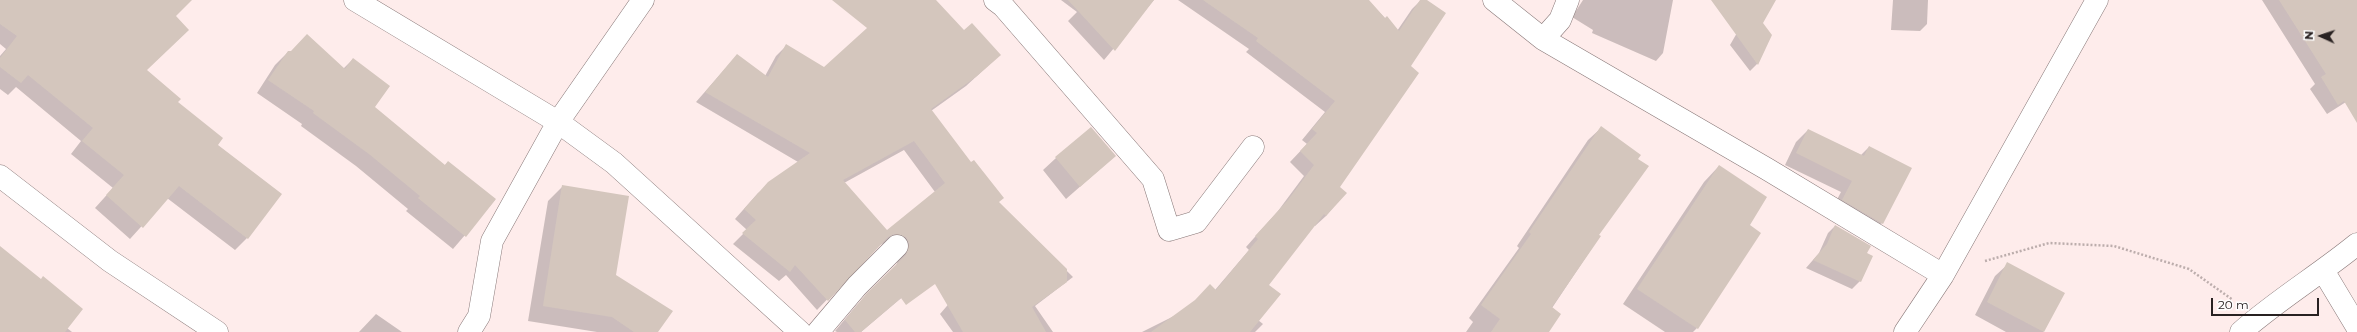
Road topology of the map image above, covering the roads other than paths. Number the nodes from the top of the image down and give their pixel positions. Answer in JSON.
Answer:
{"nodes":[{"id":1,"x":355,"y":0,"type":"edge"},
{"id":2,"x":643,"y":0,"type":"edge"},
{"id":3,"x":995,"y":0,"type":"edge"},
{"id":4,"x":1494,"y":0,"type":"edge"},
{"id":5,"x":2097,"y":0,"type":"edge"},
{"id":6,"x":1568,"y":2,"type":"edge"},
{"id":7,"x":1543,"y":39,"type":"junction"},
{"id":8,"x":558,"y":122,"type":"junction"},
{"id":9,"x":1253,"y":147,"type":"dead end"},
{"id":10,"x":0,"y":176,"type":"edge"},
{"id":11,"x":2357,"y":244,"type":"edge"},
{"id":12,"x":897,"y":246,"type":"dead end"},
{"id":13,"x":2324,"y":272,"type":"junction"},
{"id":14,"x":1943,"y":275,"type":"junction"},
{"id":15,"x":2357,"y":327,"type":"edge"},
{"id":16,"x":217,"y":332,"type":"edge"},
{"id":17,"x":469,"y":332,"type":"edge"},
{"id":18,"x":800,"y":332,"type":"edge"},
{"id":19,"x":818,"y":332,"type":"edge"},
{"id":20,"x":1905,"y":332,"type":"edge"},
{"id":21,"x":2241,"y":332,"type":"edge"}],
"edges":[{"from":1,"to":8,"type":"street"},
{"from":2,"to":8,"type":"street"},
{"from":3,"to":9,"type":"street"},
{"from":4,"to":7,"type":"street"},
{"from":5,"to":14,"type":"street"},
{"from":6,"to":7,"type":"street"},
{"from":7,"to":14,"type":"street"},
{"from":8,"to":17,"type":"street"},
{"from":8,"to":18,"type":"street"},
{"from":10,"to":16,"type":"street"},
{"from":11,"to":13,"type":"street"},
{"from":12,"to":19,"type":"street"},
{"from":13,"to":15,"type":"street"},
{"from":13,"to":21,"type":"street"},
{"from":14,"to":20,"type":"street"}]}
